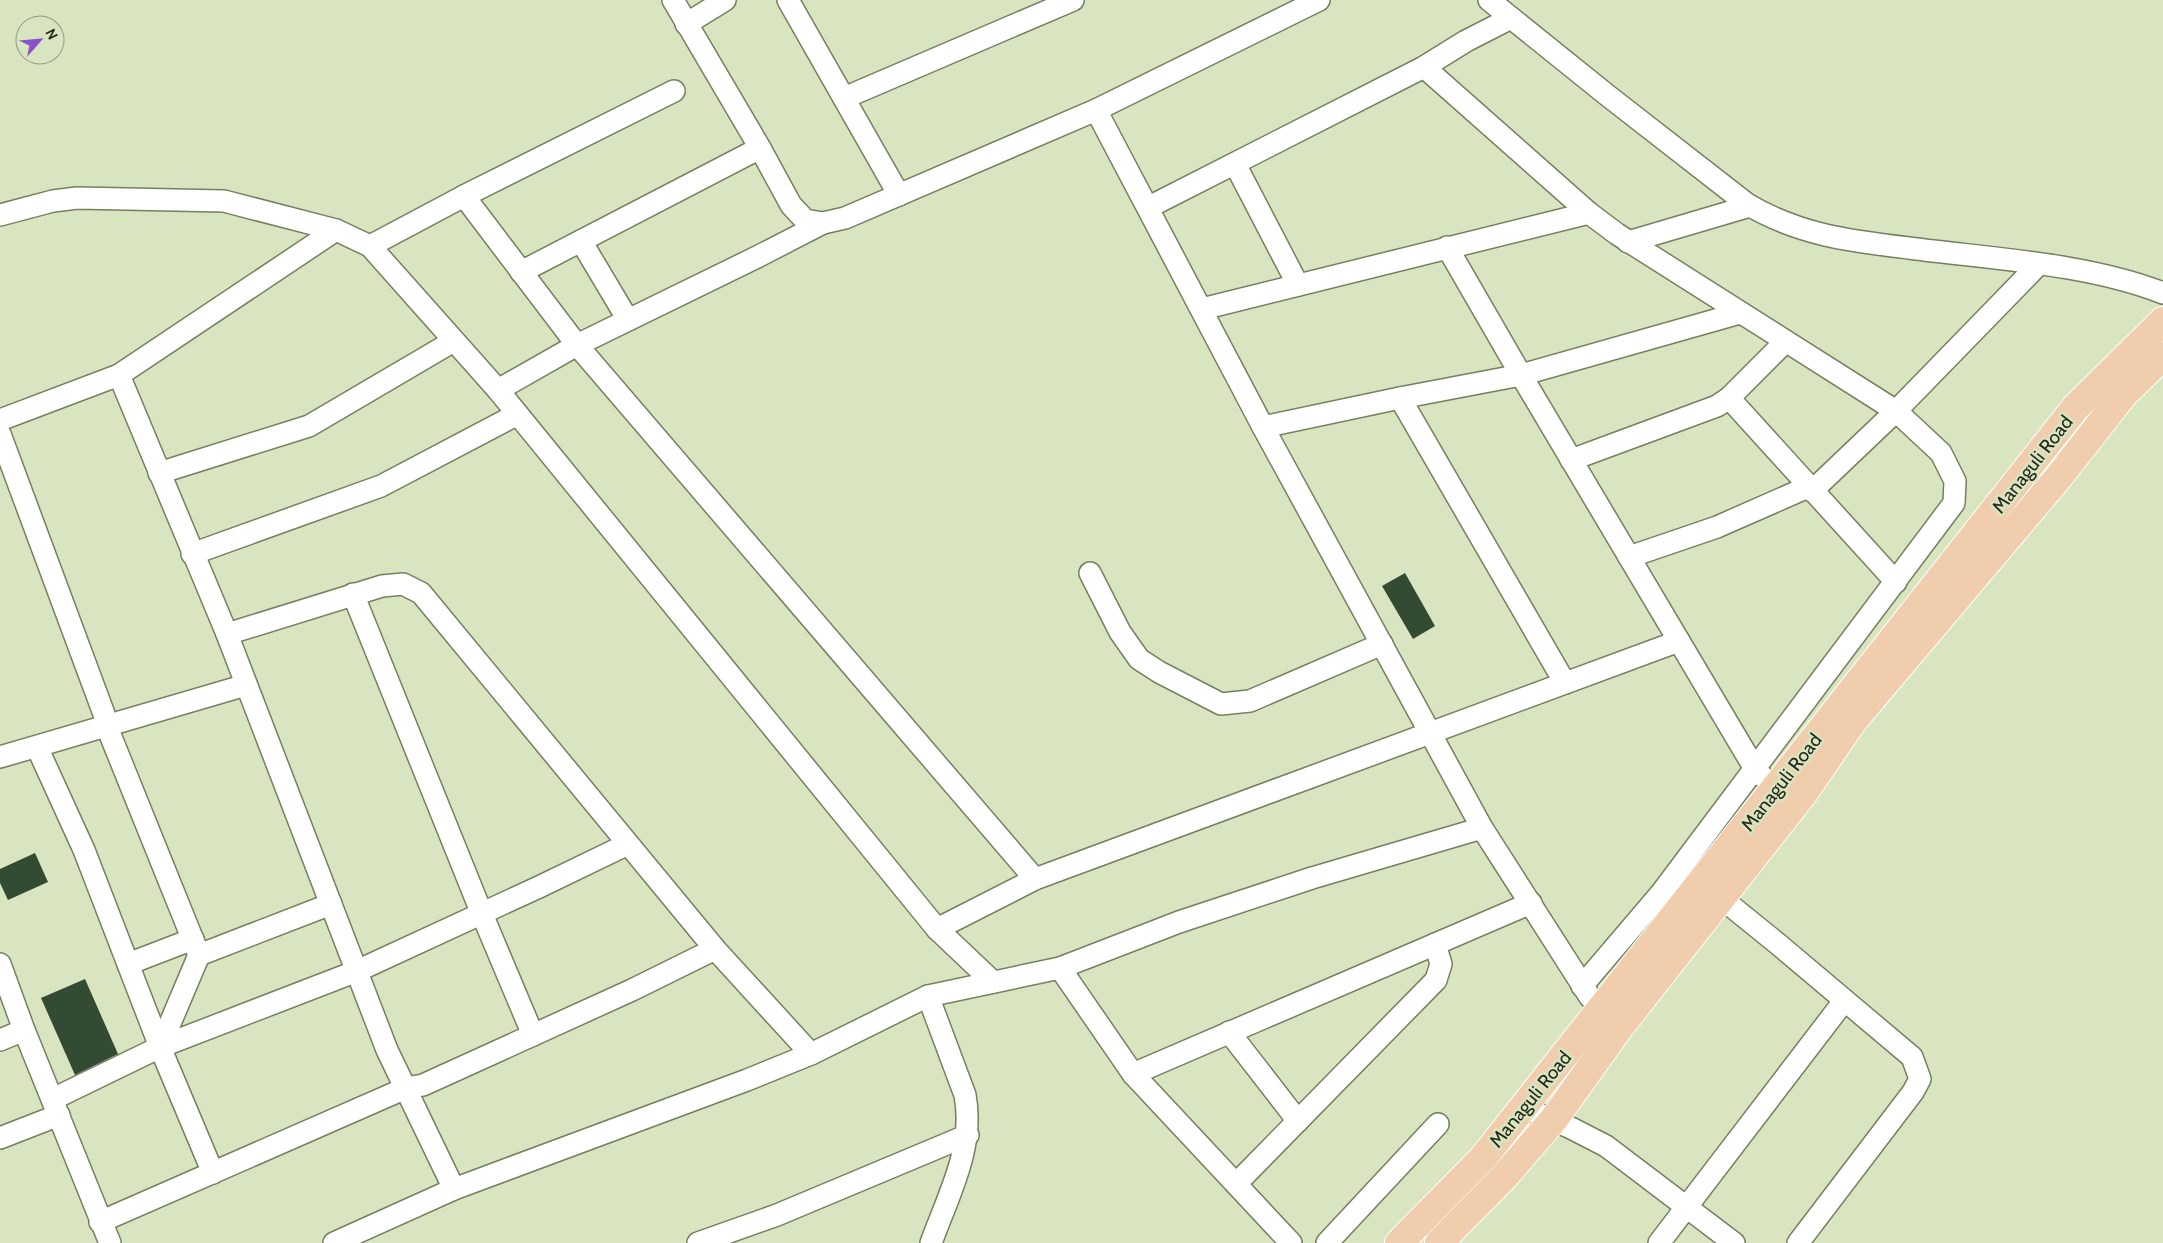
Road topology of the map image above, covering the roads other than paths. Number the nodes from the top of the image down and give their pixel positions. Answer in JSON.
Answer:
{"nodes":[{"id":1,"x":673,"y":0,"type":"edge"},
{"id":2,"x":726,"y":0,"type":"edge"},
{"id":3,"x":788,"y":0,"type":"edge"},
{"id":4,"x":1073,"y":0,"type":"edge"},
{"id":5,"x":1319,"y":0,"type":"edge"},
{"id":6,"x":1489,"y":0,"type":"edge"},
{"id":7,"x":1511,"y":18,"type":"junction"},
{"id":8,"x":686,"y":24,"type":"junction"},
{"id":9,"x":1424,"y":67,"type":"junction"},
{"id":10,"x":674,"y":91,"type":"dead end"},
{"id":11,"x":844,"y":98,"type":"junction"},
{"id":12,"x":1096,"y":110,"type":"junction"},
{"id":13,"x":760,"y":148,"type":"junction"},
{"id":14,"x":1235,"y":164,"type":"junction"},
{"id":15,"x":899,"y":195,"type":"junction"},
{"id":16,"x":464,"y":196,"type":"junction"},
{"id":17,"x":1750,"y":206,"type":"junction"},
{"id":18,"x":1149,"y":208,"type":"junction"},
{"id":19,"x":1589,"y":213,"type":"junction"},
{"id":20,"x":0,"y":215,"type":"edge"},
{"id":21,"x":823,"y":223,"type":"junction"},
{"id":22,"x":336,"y":230,"type":"junction"},
{"id":23,"x":581,"y":242,"type":"junction"},
{"id":24,"x":1628,"y":242,"type":"junction"},
{"id":25,"x":370,"y":246,"type":"junction"},
{"id":26,"x":1448,"y":247,"type":"junction"},
{"id":27,"x":2038,"y":265,"type":"junction"},
{"id":28,"x":521,"y":272,"type":"junction"},
{"id":29,"x":1298,"y":285,"type":"junction"},
{"id":30,"x":2163,"y":293,"type":"edge"},
{"id":31,"x":1202,"y":309,"type":"junction"},
{"id":32,"x":1740,"y":313,"type":"junction"},
{"id":33,"x":628,"y":320,"type":"junction"},
{"id":34,"x":2163,"y":322,"type":"edge"},
{"id":35,"x":452,"y":342,"type":"junction"},
{"id":36,"x":1785,"y":342,"type":"junction"},
{"id":37,"x":577,"y":345,"type":"junction"},
{"id":38,"x":2163,"y":356,"type":"edge"},
{"id":39,"x":119,"y":375,"type":"junction"},
{"id":40,"x":1521,"y":375,"type":"junction"},
{"id":41,"x":498,"y":390,"type":"junction"},
{"id":42,"x":1400,"y":398,"type":"junction"},
{"id":43,"x":1729,"y":398,"type":"junction"},
{"id":44,"x":1896,"y":411,"type":"junction"},
{"id":45,"x":516,"y":415,"type":"junction"},
{"id":46,"x":0,"y":420,"type":"edge"},
{"id":47,"x":1264,"y":427,"type":"junction"},
{"id":48,"x":0,"y":434,"type":"edge"},
{"id":49,"x":1571,"y":460,"type":"junction"},
{"id":50,"x":159,"y":473,"type":"junction"},
{"id":51,"x":1810,"y":489,"type":"junction"},
{"id":52,"x":192,"y":554,"type":"junction"},
{"id":53,"x":1629,"y":557,"type":"junction"},
{"id":54,"x":1090,"y":573,"type":"dead end"},
{"id":55,"x":1896,"y":582,"type":"junction"},
{"id":56,"x":354,"y":594,"type":"junction"},
{"id":57,"x":227,"y":634,"type":"junction"},
{"id":58,"x":1679,"y":641,"type":"junction"},
{"id":59,"x":1382,"y":644,"type":"junction"},
{"id":60,"x":1565,"y":683,"type":"junction"},
{"id":61,"x":246,"y":685,"type":"junction"},
{"id":62,"x":1846,"y":715,"type":"junction"},
{"id":63,"x":106,"y":727,"type":"junction"},
{"id":64,"x":1430,"y":732,"type":"junction"},
{"id":65,"x":37,"y":747,"type":"junction"},
{"id":66,"x":0,"y":757,"type":"edge"},
{"id":67,"x":1755,"y":769,"type":"junction"},
{"id":68,"x":1792,"y":789,"type":"junction"},
{"id":69,"x":1482,"y":828,"type":"junction"},
{"id":70,"x":628,"y":844,"type":"junction"},
{"id":71,"x":1035,"y":879,"type":"junction"},
{"id":72,"x":1711,"y":891,"type":"junction"},
{"id":73,"x":1531,"y":903,"type":"junction"},
{"id":74,"x":330,"y":904,"type":"junction"},
{"id":75,"x":482,"y":914,"type":"junction"},
{"id":76,"x":937,"y":929,"type":"junction"},
{"id":77,"x":1434,"y":944,"type":"junction"},
{"id":78,"x":196,"y":947,"type":"junction"},
{"id":79,"x":715,"y":949,"type":"junction"},
{"id":80,"x":0,"y":964,"type":"edge"},
{"id":81,"x":128,"y":964,"type":"junction"},
{"id":82,"x":1060,"y":968,"type":"junction"},
{"id":83,"x":356,"y":971,"type":"junction"},
{"id":84,"x":993,"y":982,"type":"junction"},
{"id":85,"x":1582,"y":986,"type":"junction"},
{"id":86,"x":928,"y":996,"type":"junction"},
{"id":87,"x":1844,"y":1001,"type":"junction"},
{"id":88,"x":1610,"y":1019,"type":"junction"},
{"id":89,"x":24,"y":1030,"type":"junction"},
{"id":90,"x":1229,"y":1032,"type":"junction"},
{"id":91,"x":533,"y":1035,"type":"junction"},
{"id":92,"x":0,"y":1040,"type":"edge"},
{"id":93,"x":160,"y":1047,"type":"junction"},
{"id":94,"x":811,"y":1054,"type":"junction"},
{"id":95,"x":1132,"y":1074,"type":"junction"},
{"id":96,"x":406,"y":1088,"type":"junction"},
{"id":97,"x":56,"y":1107,"type":"junction"},
{"id":98,"x":1524,"y":1107,"type":"junction"},
{"id":99,"x":1554,"y":1119,"type":"junction"},
{"id":100,"x":1298,"y":1121,"type":"junction"},
{"id":101,"x":1438,"y":1124,"type":"dead end"},
{"id":102,"x":968,"y":1135,"type":"junction"},
{"id":103,"x":0,"y":1138,"type":"edge"},
{"id":104,"x":212,"y":1173,"type":"junction"},
{"id":105,"x":1236,"y":1184,"type":"junction"},
{"id":106,"x":454,"y":1189,"type":"junction"},
{"id":107,"x":1687,"y":1208,"type":"junction"},
{"id":108,"x":100,"y":1222,"type":"junction"},
{"id":109,"x":110,"y":1243,"type":"edge"},
{"id":110,"x":334,"y":1243,"type":"edge"},
{"id":111,"x":698,"y":1243,"type":"edge"},
{"id":112,"x":931,"y":1243,"type":"edge"},
{"id":113,"x":1291,"y":1243,"type":"edge"},
{"id":114,"x":1327,"y":1243,"type":"edge"},
{"id":115,"x":1399,"y":1243,"type":"edge"},
{"id":116,"x":1440,"y":1243,"type":"edge"},
{"id":117,"x":1659,"y":1243,"type":"edge"},
{"id":118,"x":1734,"y":1243,"type":"edge"},
{"id":119,"x":1798,"y":1243,"type":"edge"}],
"edges":[{"from":1,"to":8,"type":"street"},
{"from":2,"to":8,"type":"street"},
{"from":3,"to":11,"type":"street"},
{"from":4,"to":11,"type":"street"},
{"from":5,"to":12,"type":"street"},
{"from":6,"to":7,"type":"street"},
{"from":7,"to":9,"type":"street"},
{"from":7,"to":17,"type":"street"},
{"from":8,"to":13,"type":"street"},
{"from":9,"to":14,"type":"street"},
{"from":9,"to":19,"type":"street"},
{"from":10,"to":16,"type":"street"},
{"from":11,"to":15,"type":"street"},
{"from":12,"to":15,"type":"street"},
{"from":12,"to":18,"type":"street"},
{"from":13,"to":21,"type":"street"},
{"from":13,"to":23,"type":"street"},
{"from":14,"to":18,"type":"street"},
{"from":14,"to":29,"type":"street"},
{"from":15,"to":21,"type":"street"},
{"from":16,"to":25,"type":"street"},
{"from":16,"to":28,"type":"street"},
{"from":17,"to":24,"type":"street"},
{"from":17,"to":27,"type":"street"},
{"from":18,"to":31,"type":"street"},
{"from":19,"to":24,"type":"street"},
{"from":19,"to":26,"type":"street"},
{"from":20,"to":22,"type":"street"},
{"from":21,"to":33,"type":"street"},
{"from":22,"to":25,"type":"street"},
{"from":22,"to":39,"type":"street"},
{"from":23,"to":28,"type":"street"},
{"from":23,"to":33,"type":"street"},
{"from":24,"to":32,"type":"street"},
{"from":25,"to":35,"type":"street"},
{"from":26,"to":29,"type":"street"},
{"from":26,"to":40,"type":"street"},
{"from":27,"to":30,"type":"street"},
{"from":27,"to":44,"type":"street"},
{"from":28,"to":37,"type":"street"},
{"from":29,"to":31,"type":"street"},
{"from":31,"to":47,"type":"street"},
{"from":32,"to":36,"type":"street"},
{"from":32,"to":40,"type":"street"},
{"from":33,"to":37,"type":"street"},
{"from":34,"to":62,"type":"main road","name":"Managuli Road"},
{"from":35,"to":41,"type":"street"},
{"from":35,"to":50,"type":"street"},
{"from":36,"to":43,"type":"street"},
{"from":36,"to":44,"type":"street"},
{"from":37,"to":41,"type":"street"},
{"from":37,"to":71,"type":"street"},
{"from":38,"to":62,"type":"main road","name":"Managuli Road"},
{"from":39,"to":46,"type":"street"},
{"from":39,"to":50,"type":"street"},
{"from":40,"to":42,"type":"street"},
{"from":40,"to":49,"type":"street"},
{"from":41,"to":45,"type":"street"},
{"from":42,"to":47,"type":"street"},
{"from":42,"to":60,"type":"street"},
{"from":43,"to":49,"type":"street"},
{"from":43,"to":51,"type":"street"},
{"from":44,"to":51,"type":"street"},
{"from":44,"to":55,"type":"street"},
{"from":45,"to":52,"type":"street"},
{"from":45,"to":76,"type":"street"},
{"from":47,"to":59,"type":"street"},
{"from":48,"to":63,"type":"street"},
{"from":49,"to":53,"type":"street"},
{"from":50,"to":52,"type":"street"},
{"from":51,"to":53,"type":"street"},
{"from":51,"to":55,"type":"street"},
{"from":52,"to":57,"type":"street"},
{"from":53,"to":58,"type":"street"},
{"from":54,"to":59,"type":"street"},
{"from":55,"to":67,"type":"street"},
{"from":56,"to":57,"type":"street"},
{"from":56,"to":70,"type":"street"},
{"from":56,"to":75,"type":"street"},
{"from":57,"to":61,"type":"street"},
{"from":58,"to":60,"type":"street"},
{"from":58,"to":67,"type":"street"},
{"from":59,"to":64,"type":"street"},
{"from":60,"to":64,"type":"street"},
{"from":61,"to":63,"type":"street"},
{"from":61,"to":74,"type":"street"},
{"from":62,"to":68,"type":"main road","name":"Managuli Road"},
{"from":63,"to":65,"type":"street"},
{"from":63,"to":78,"type":"street"},
{"from":64,"to":69,"type":"street"},
{"from":64,"to":71,"type":"street"},
{"from":65,"to":66,"type":"street"},
{"from":65,"to":81,"type":"street"},
{"from":67,"to":68,"type":"street"},
{"from":67,"to":85,"type":"street"},
{"from":68,"to":72,"type":"main road","name":"Managuli Road"},
{"from":69,"to":73,"type":"street"},
{"from":69,"to":82,"type":"street"},
{"from":70,"to":75,"type":"street"},
{"from":70,"to":79,"type":"street"},
{"from":71,"to":76,"type":"street"},
{"from":72,"to":87,"type":"street"},
{"from":72,"to":88,"type":"main road","name":"Managuli Road"},
{"from":73,"to":77,"type":"street"},
{"from":73,"to":85,"type":"street"},
{"from":74,"to":78,"type":"street"},
{"from":74,"to":83,"type":"street"},
{"from":75,"to":83,"type":"street"},
{"from":75,"to":91,"type":"street"},
{"from":76,"to":84,"type":"street"},
{"from":77,"to":90,"type":"street"},
{"from":77,"to":100,"type":"street"},
{"from":78,"to":81,"type":"street"},
{"from":78,"to":93,"type":"street"},
{"from":79,"to":91,"type":"street"},
{"from":79,"to":94,"type":"street"},
{"from":80,"to":89,"type":"street"},
{"from":81,"to":93,"type":"street"},
{"from":82,"to":84,"type":"street"},
{"from":82,"to":95,"type":"street"},
{"from":83,"to":93,"type":"street"},
{"from":83,"to":96,"type":"street"},
{"from":84,"to":86,"type":"street"},
{"from":85,"to":88,"type":"street"},
{"from":86,"to":94,"type":"street"},
{"from":86,"to":102,"type":"street"},
{"from":87,"to":107,"type":"street"},
{"from":87,"to":119,"type":"street"},
{"from":88,"to":98,"type":"main road","name":"Managuli Road"},
{"from":88,"to":99,"type":"main road","name":"Managuli Road"},
{"from":89,"to":92,"type":"street"},
{"from":89,"to":97,"type":"street"},
{"from":90,"to":95,"type":"street"},
{"from":90,"to":100,"type":"street"},
{"from":91,"to":96,"type":"street"},
{"from":93,"to":97,"type":"street"},
{"from":93,"to":104,"type":"street"},
{"from":94,"to":106,"type":"street"},
{"from":95,"to":105,"type":"street"},
{"from":96,"to":104,"type":"street"},
{"from":96,"to":106,"type":"street"},
{"from":97,"to":103,"type":"street"},
{"from":97,"to":108,"type":"street"},
{"from":98,"to":99,"type":"street"},
{"from":98,"to":115,"type":"main road","name":"Managuli Road"},
{"from":99,"to":107,"type":"street"},
{"from":99,"to":116,"type":"main road","name":"Managuli Road"},
{"from":100,"to":105,"type":"street"},
{"from":101,"to":114,"type":"street"},
{"from":102,"to":111,"type":"street"},
{"from":102,"to":112,"type":"street"},
{"from":104,"to":108,"type":"street"},
{"from":105,"to":113,"type":"street"},
{"from":106,"to":110,"type":"street"},
{"from":107,"to":117,"type":"street"},
{"from":107,"to":118,"type":"street"},
{"from":108,"to":109,"type":"street"}]}
